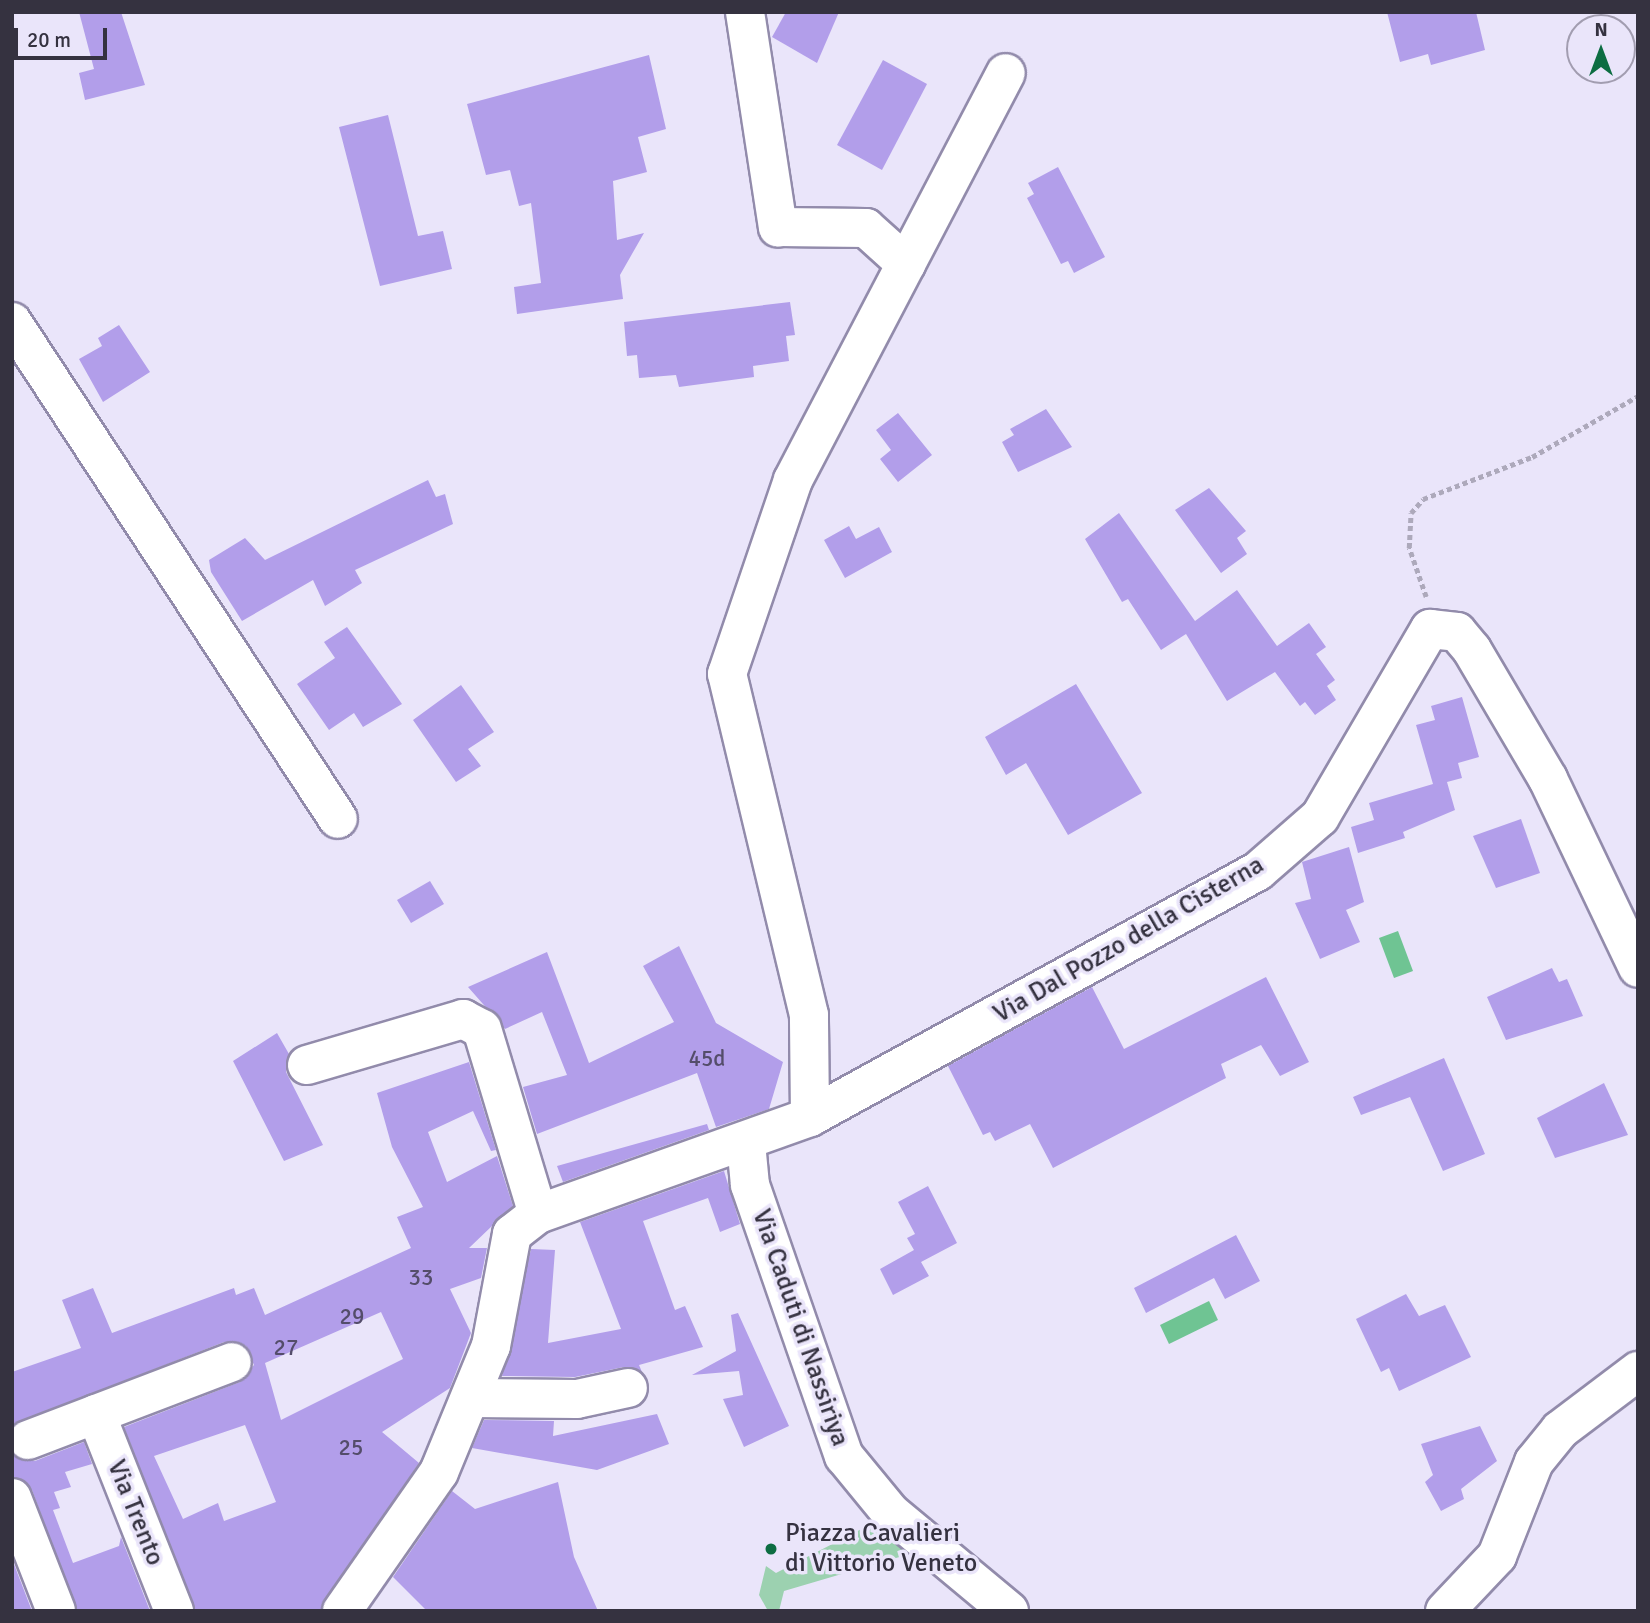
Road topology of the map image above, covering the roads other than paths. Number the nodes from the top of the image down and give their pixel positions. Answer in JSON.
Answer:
{"nodes":[{"id":1,"x":745,"y":12,"type":"edge"},
{"id":2,"x":1006,"y":73,"type":"dead end"},
{"id":3,"x":906,"y":264,"type":"junction"},
{"id":4,"x":12,"y":322,"type":"edge"},
{"id":5,"x":338,"y":819,"type":"dead end"},
{"id":6,"x":1638,"y":968,"type":"edge"},
{"id":7,"x":307,"y":1065,"type":"dead end"},
{"id":8,"x":810,"y":1117,"type":"junction"},
{"id":9,"x":746,"y":1143,"type":"junction"},
{"id":10,"x":538,"y":1214,"type":"junction"},
{"id":11,"x":232,"y":1362,"type":"dead end"},
{"id":12,"x":1638,"y":1371,"type":"edge"},
{"id":13,"x":628,"y":1388,"type":"dead end"},
{"id":14,"x":472,"y":1398,"type":"junction"},
{"id":15,"x":96,"y":1414,"type":"junction"},
{"id":16,"x":28,"y":1440,"type":"dead end"},
{"id":17,"x":12,"y":1498,"type":"edge"},
{"id":18,"x":346,"y":1609,"type":"edge"},
{"id":19,"x":56,"y":1611,"type":"edge"},
{"id":20,"x":174,"y":1611,"type":"edge"},
{"id":21,"x":1009,"y":1611,"type":"edge"},
{"id":22,"x":1445,"y":1611,"type":"edge"}],
"edges":[{"from":1,"to":3,"type":"street"},
{"from":2,"to":3,"type":"street"},
{"from":3,"to":8,"type":"street"},
{"from":4,"to":5,"type":"street"},
{"from":6,"to":8,"type":"street","name":"Via Dal Pozzo della Cisterna"},
{"from":7,"to":10,"type":"street"},
{"from":8,"to":9,"type":"street","name":"Via Dal Pozzo della Cisterna"},
{"from":9,"to":10,"type":"street","name":"Via Dal Pozzo della Cisterna"},
{"from":9,"to":21,"type":"street","name":"Via Caduti di Nassiriya"},
{"from":10,"to":14,"type":"street","name":"Via Dal Pozzo della Cisterna"},
{"from":11,"to":15,"type":"street"},
{"from":12,"to":22,"type":"street"},
{"from":13,"to":14,"type":"street"},
{"from":14,"to":18,"type":"street","name":"Via Dal Pozzo della Cisterna"},
{"from":15,"to":16,"type":"street"},
{"from":15,"to":20,"type":"street","name":"Via Trento"},
{"from":17,"to":19,"type":"street"}]}
